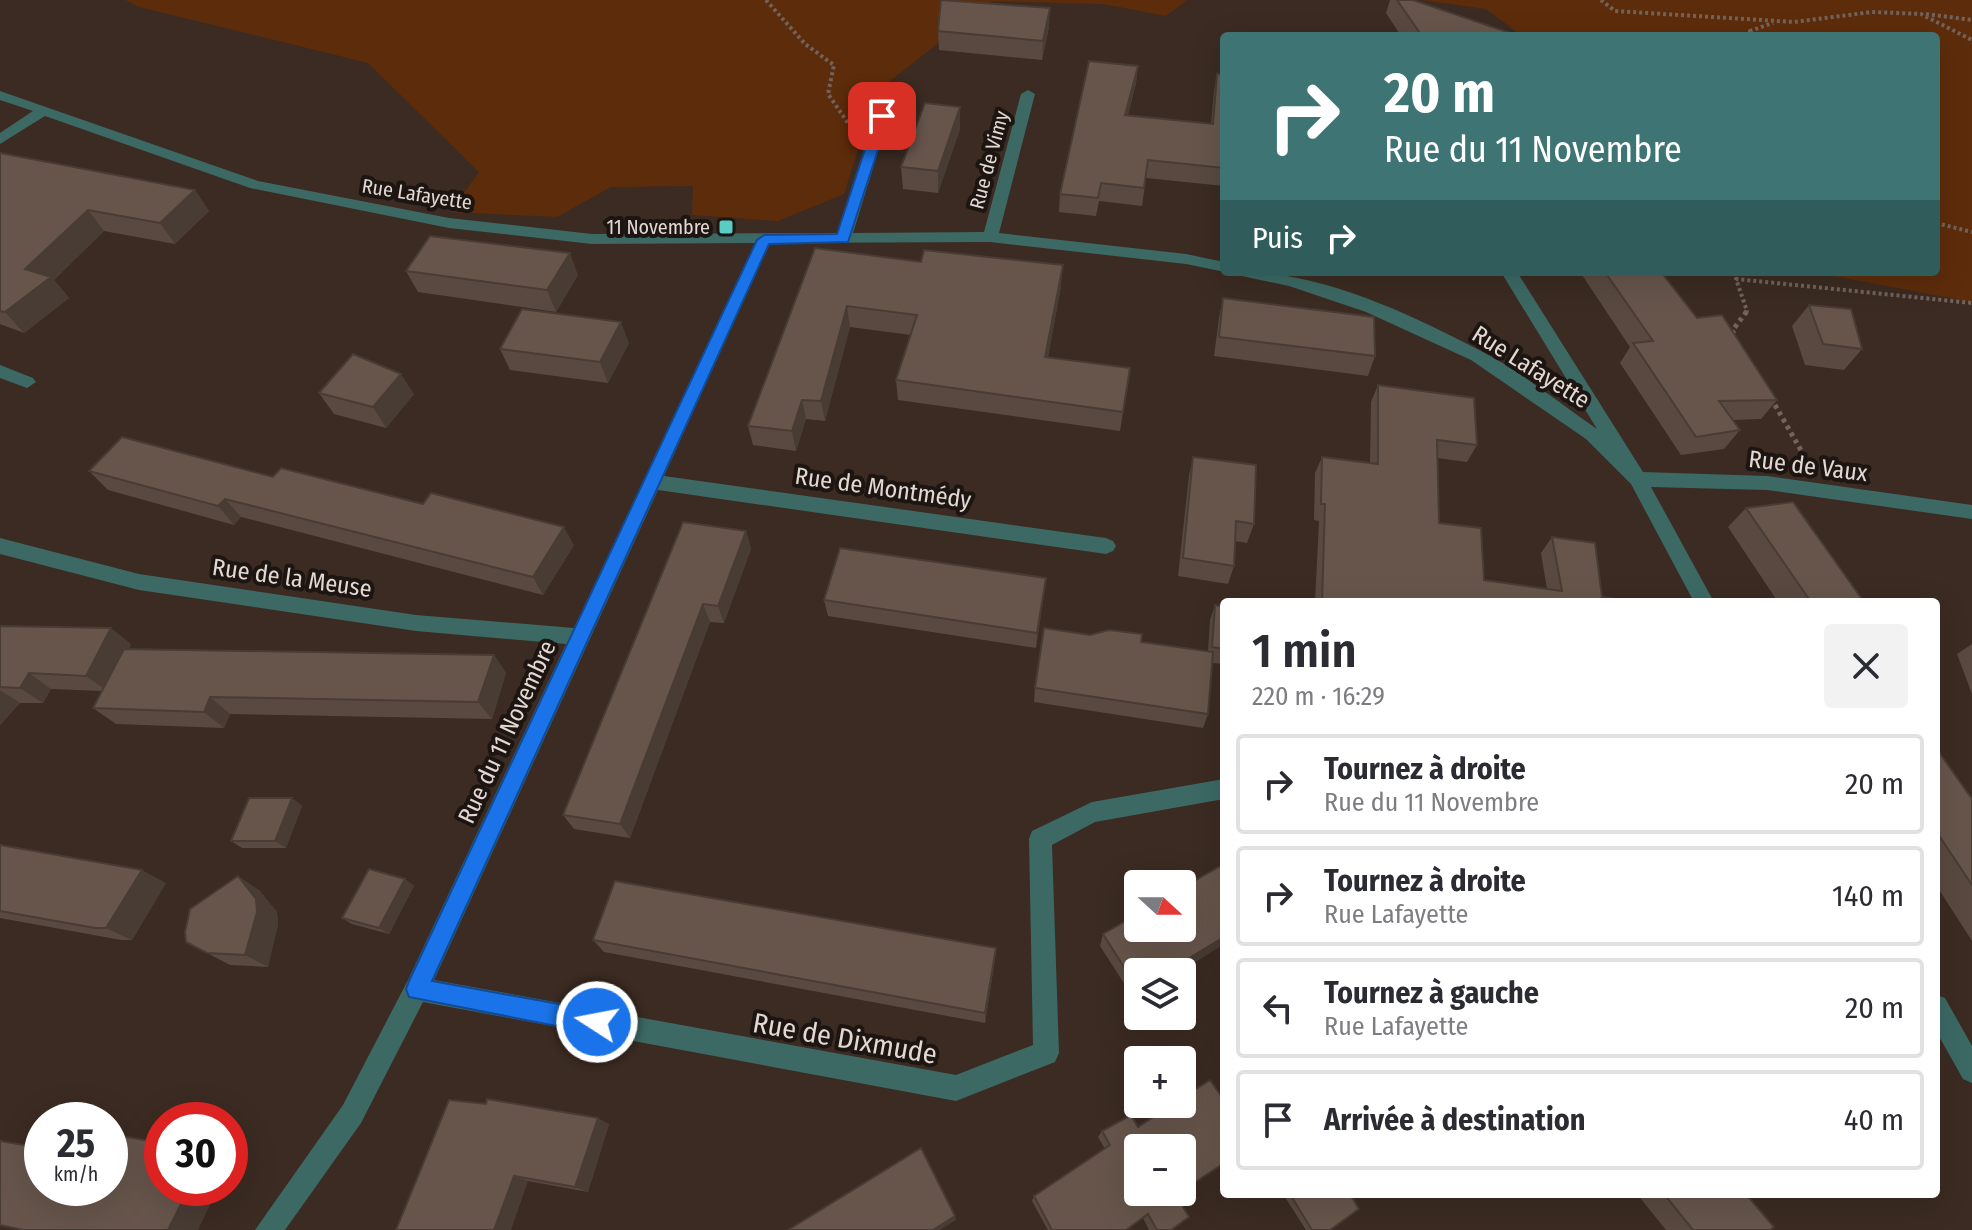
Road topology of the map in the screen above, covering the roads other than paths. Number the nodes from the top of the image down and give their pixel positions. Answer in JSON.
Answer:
{"nodes":[{"id":1,"x":1028,"y":94,"type":"dead end"},
{"id":2,"x":0,"y":95,"type":"edge"},
{"id":3,"x":43,"y":111,"type":"junction"},
{"id":4,"x":882,"y":116,"type":"dead end"},
{"id":5,"x":0,"y":140,"type":"edge"},
{"id":6,"x":990,"y":237,"type":"junction"},
{"id":7,"x":843,"y":239,"type":"junction"},
{"id":8,"x":764,"y":240,"type":"junction"},
{"id":9,"x":1220,"y":266,"type":"edge"},
{"id":10,"x":1268,"y":276,"type":"edge"},
{"id":11,"x":1511,"y":276,"type":"edge"},
{"id":12,"x":0,"y":371,"type":"edge"},
{"id":13,"x":27,"y":382,"type":"dead end"},
{"id":14,"x":1638,"y":479,"type":"junction"},
{"id":15,"x":653,"y":482,"type":"junction"},
{"id":16,"x":1972,"y":512,"type":"edge"},
{"id":17,"x":0,"y":546,"type":"edge"},
{"id":18,"x":1106,"y":546,"type":"dead end"},
{"id":19,"x":1702,"y":598,"type":"edge"},
{"id":20,"x":580,"y":637,"type":"junction"},
{"id":21,"x":1220,"y":790,"type":"edge"},
{"id":22,"x":417,"y":989,"type":"junction"},
{"id":23,"x":1940,"y":1012,"type":"edge"},
{"id":24,"x":1963,"y":1041,"type":"edge"},
{"id":25,"x":1972,"y":1070,"type":"edge"},
{"id":26,"x":269,"y":1230,"type":"edge"}],
"edges":[{"from":1,"to":6,"type":"street","name":"Rue de Vimy"},
{"from":2,"to":3,"type":"street","name":"Rue Lafayette"},
{"from":3,"to":5,"type":"street"},
{"from":3,"to":8,"type":"street","name":"Rue Lafayette"},
{"from":4,"to":7,"type":"street"},
{"from":6,"to":7,"type":"street","name":"Rue Lafayette"},
{"from":6,"to":9,"type":"street","name":"Rue Lafayette"},
{"from":7,"to":8,"type":"street","name":"Rue Lafayette"},
{"from":8,"to":15,"type":"street","name":"Rue du 11 Novembre"},
{"from":10,"to":14,"type":"street","name":"Rue Lafayette"},
{"from":11,"to":14,"type":"street"},
{"from":12,"to":13,"type":"street"},
{"from":14,"to":16,"type":"street","name":"Rue de Vaux"},
{"from":14,"to":19,"type":"street"},
{"from":15,"to":18,"type":"street","name":"Rue de Montmédy"},
{"from":15,"to":20,"type":"street","name":"Rue du 11 Novembre"},
{"from":17,"to":20,"type":"street","name":"Rue de la Meuse"},
{"from":20,"to":22,"type":"street","name":"Rue du 11 Novembre"},
{"from":21,"to":22,"type":"street","name":"Rue de Dixmude"},
{"from":22,"to":26,"type":"street","name":"Rue du 11 Novembre"},
{"from":23,"to":24,"type":"street"},
{"from":24,"to":25,"type":"street"}]}
